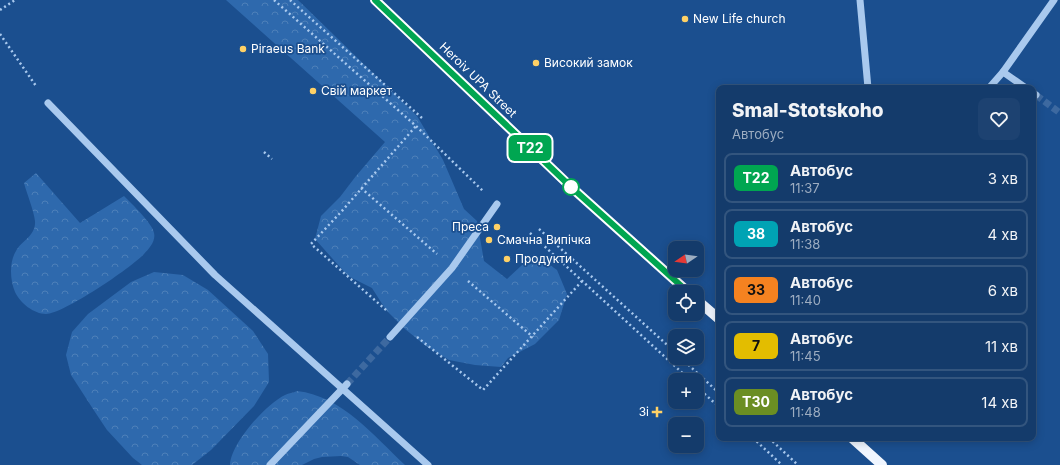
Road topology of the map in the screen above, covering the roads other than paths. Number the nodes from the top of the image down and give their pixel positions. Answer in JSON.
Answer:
{"nodes":[{"id":1,"x":375,"y":0,"type":"edge"},
{"id":2,"x":860,"y":0,"type":"edge"},
{"id":3,"x":1054,"y":0,"type":"edge"},
{"id":4,"x":1003,"y":72,"type":"junction"},
{"id":5,"x":868,"y":85,"type":"edge"},
{"id":6,"x":992,"y":85,"type":"edge"},
{"id":7,"x":1022,"y":85,"type":"edge"},
{"id":8,"x":48,"y":103,"type":"dead end"},
{"id":9,"x":497,"y":204,"type":"road end"},
{"id":10,"x":680,"y":285,"type":"edge"},
{"id":11,"x":704,"y":306,"type":"edge"},
{"id":12,"x":716,"y":316,"type":"edge"},
{"id":13,"x":390,"y":337,"type":"tunnel mouth"},
{"id":14,"x":345,"y":387,"type":"junction"},
{"id":15,"x":855,"y":441,"type":"edge"},
{"id":16,"x":270,"y":465,"type":"edge"},
{"id":17,"x":428,"y":465,"type":"edge"},
{"id":18,"x":882,"y":465,"type":"edge"}],
"edges":[{"from":1,"to":10,"type":"main road","name":"Heroiv UPA Street"},
{"from":2,"to":5,"type":"lane"},
{"from":3,"to":4,"type":"lane"},
{"from":4,"to":6,"type":"lane"},
{"from":4,"to":7,"type":"lane"},
{"from":8,"to":14,"type":"lane"},
{"from":9,"to":13,"type":"lane"},
{"from":11,"to":12,"type":"main road"},
{"from":14,"to":16,"type":"lane"},
{"from":14,"to":17,"type":"lane"},
{"from":15,"to":18,"type":"main road"}]}
